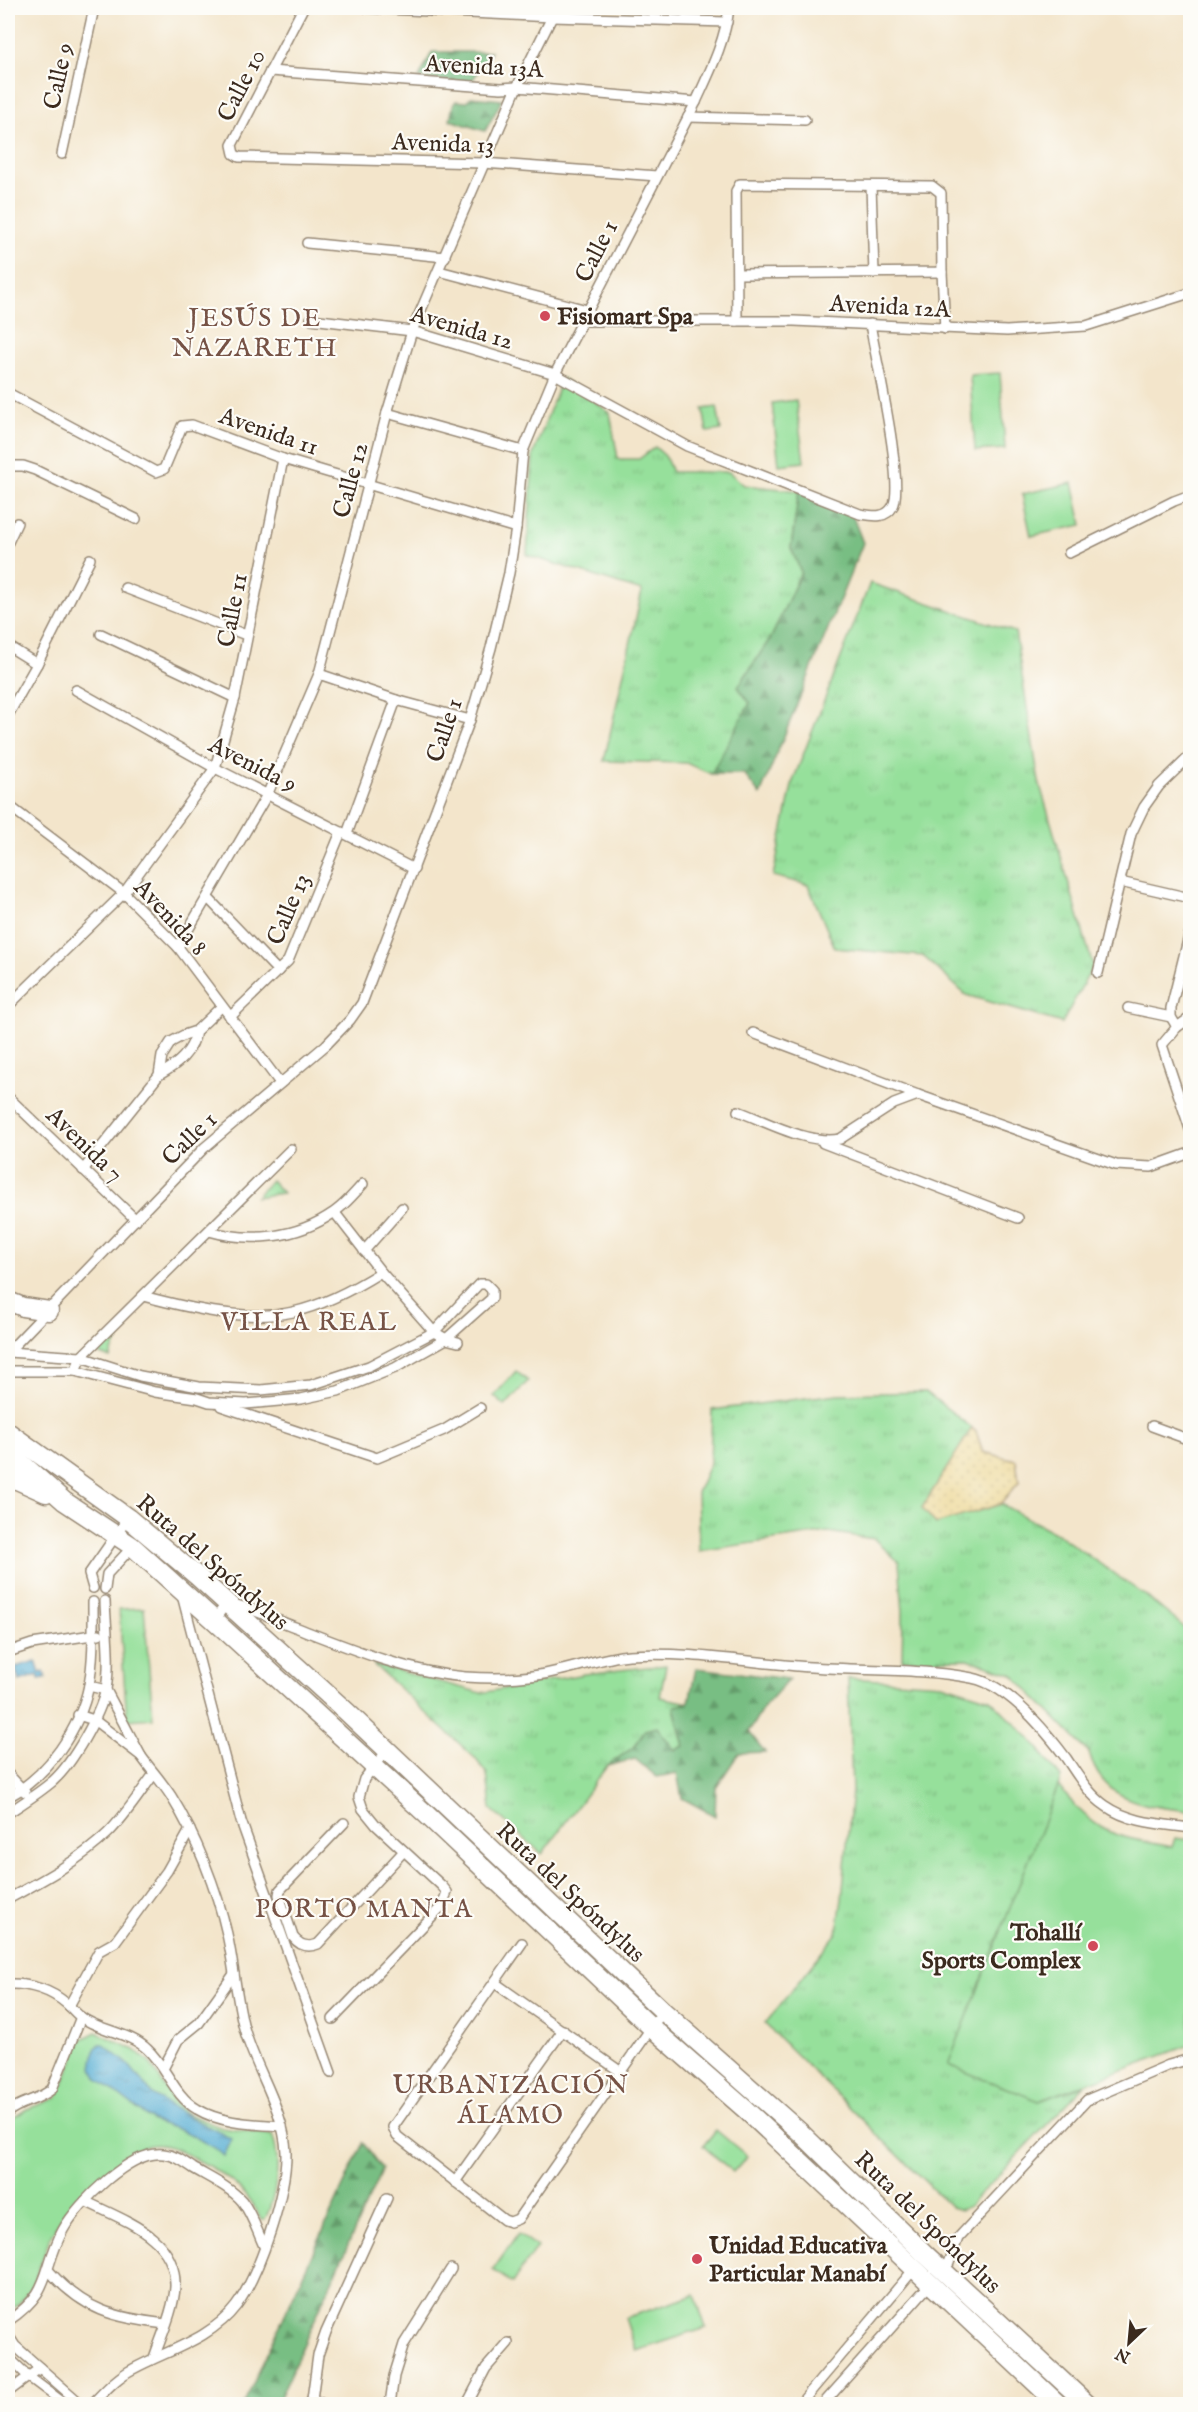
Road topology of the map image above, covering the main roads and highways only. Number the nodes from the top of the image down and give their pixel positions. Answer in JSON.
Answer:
{"nodes":[{"id":1,"x":8,"y":1301,"type":"edge"},
{"id":2,"x":49,"y":1311,"type":"road end"},
{"id":3,"x":8,"y":1432,"type":"edge"},
{"id":4,"x":8,"y":1451,"type":"edge"},
{"id":5,"x":8,"y":1476,"type":"edge"},
{"id":6,"x":64,"y":1501,"type":"junction"},
{"id":7,"x":1058,"y":2404,"type":"edge"},
{"id":8,"x":1087,"y":2404,"type":"edge"}],
"edges":[{"from":1,"to":2,"type":"highway"},
{"from":3,"to":8,"type":"highway","name":"Ruta del Spóndylus"},
{"from":4,"to":6,"type":"highway","name":"Ruta del Spóndylus"},
{"from":5,"to":6,"type":"highway"},
{"from":6,"to":7,"type":"highway","name":"Ruta del Spóndylus"}]}
